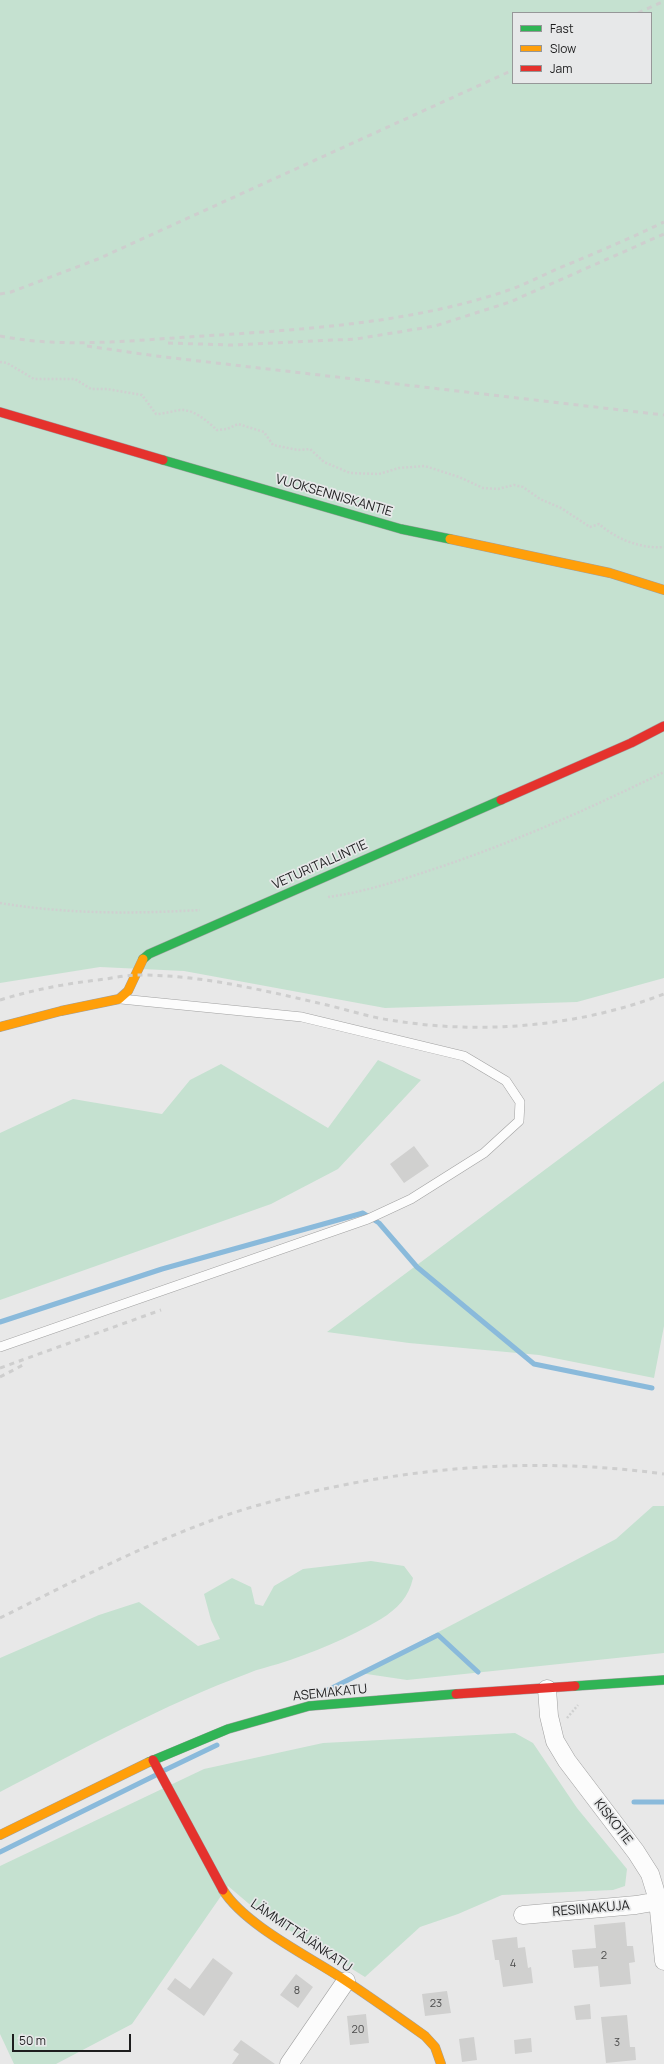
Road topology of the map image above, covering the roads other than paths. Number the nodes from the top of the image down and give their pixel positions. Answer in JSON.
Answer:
{"nodes":[{"id":1,"x":0,"y":412,"type":"edge"},
{"id":2,"x":664,"y":590,"type":"edge"},
{"id":3,"x":664,"y":726,"type":"edge"},
{"id":4,"x":119,"y":999,"type":"junction"},
{"id":5,"x":0,"y":1027,"type":"edge"},
{"id":6,"x":0,"y":1347,"type":"edge"},
{"id":7,"x":664,"y":1680,"type":"edge"},
{"id":8,"x":547,"y":1689,"type":"junction"},
{"id":9,"x":153,"y":1760,"type":"junction"},
{"id":10,"x":0,"y":1834,"type":"edge"},
{"id":11,"x":661,"y":1900,"type":"edge"},
{"id":12,"x":523,"y":1915,"type":"dead end"},
{"id":13,"x":664,"y":1961,"type":"edge"},
{"id":14,"x":346,"y":1981,"type":"junction"},
{"id":15,"x":289,"y":2064,"type":"edge"},
{"id":16,"x":441,"y":2064,"type":"edge"}],
"edges":[{"from":1,"to":2,"type":"street","name":"VUOKSENNISKANTIE"},
{"from":3,"to":4,"type":"street","name":"VETURITALLINTIE"},
{"from":4,"to":5,"type":"street"},
{"from":4,"to":6,"type":"lane"},
{"from":7,"to":8,"type":"street","name":"ASEMAKATU"},
{"from":8,"to":9,"type":"street","name":"ASEMAKATU"},
{"from":8,"to":11,"type":"street","name":"KISKOTIE"},
{"from":9,"to":10,"type":"street","name":"ASEMAKATU"},
{"from":9,"to":14,"type":"street","name":"LÄMMITTÄJÄNKATU"},
{"from":11,"to":12,"type":"street","name":"RESIINAKUJA"},
{"from":11,"to":13,"type":"street","name":"KISKOTIE"},
{"from":14,"to":15,"type":"street"},
{"from":14,"to":16,"type":"street","name":"LÄMMITTÄJÄNKATU"}]}
